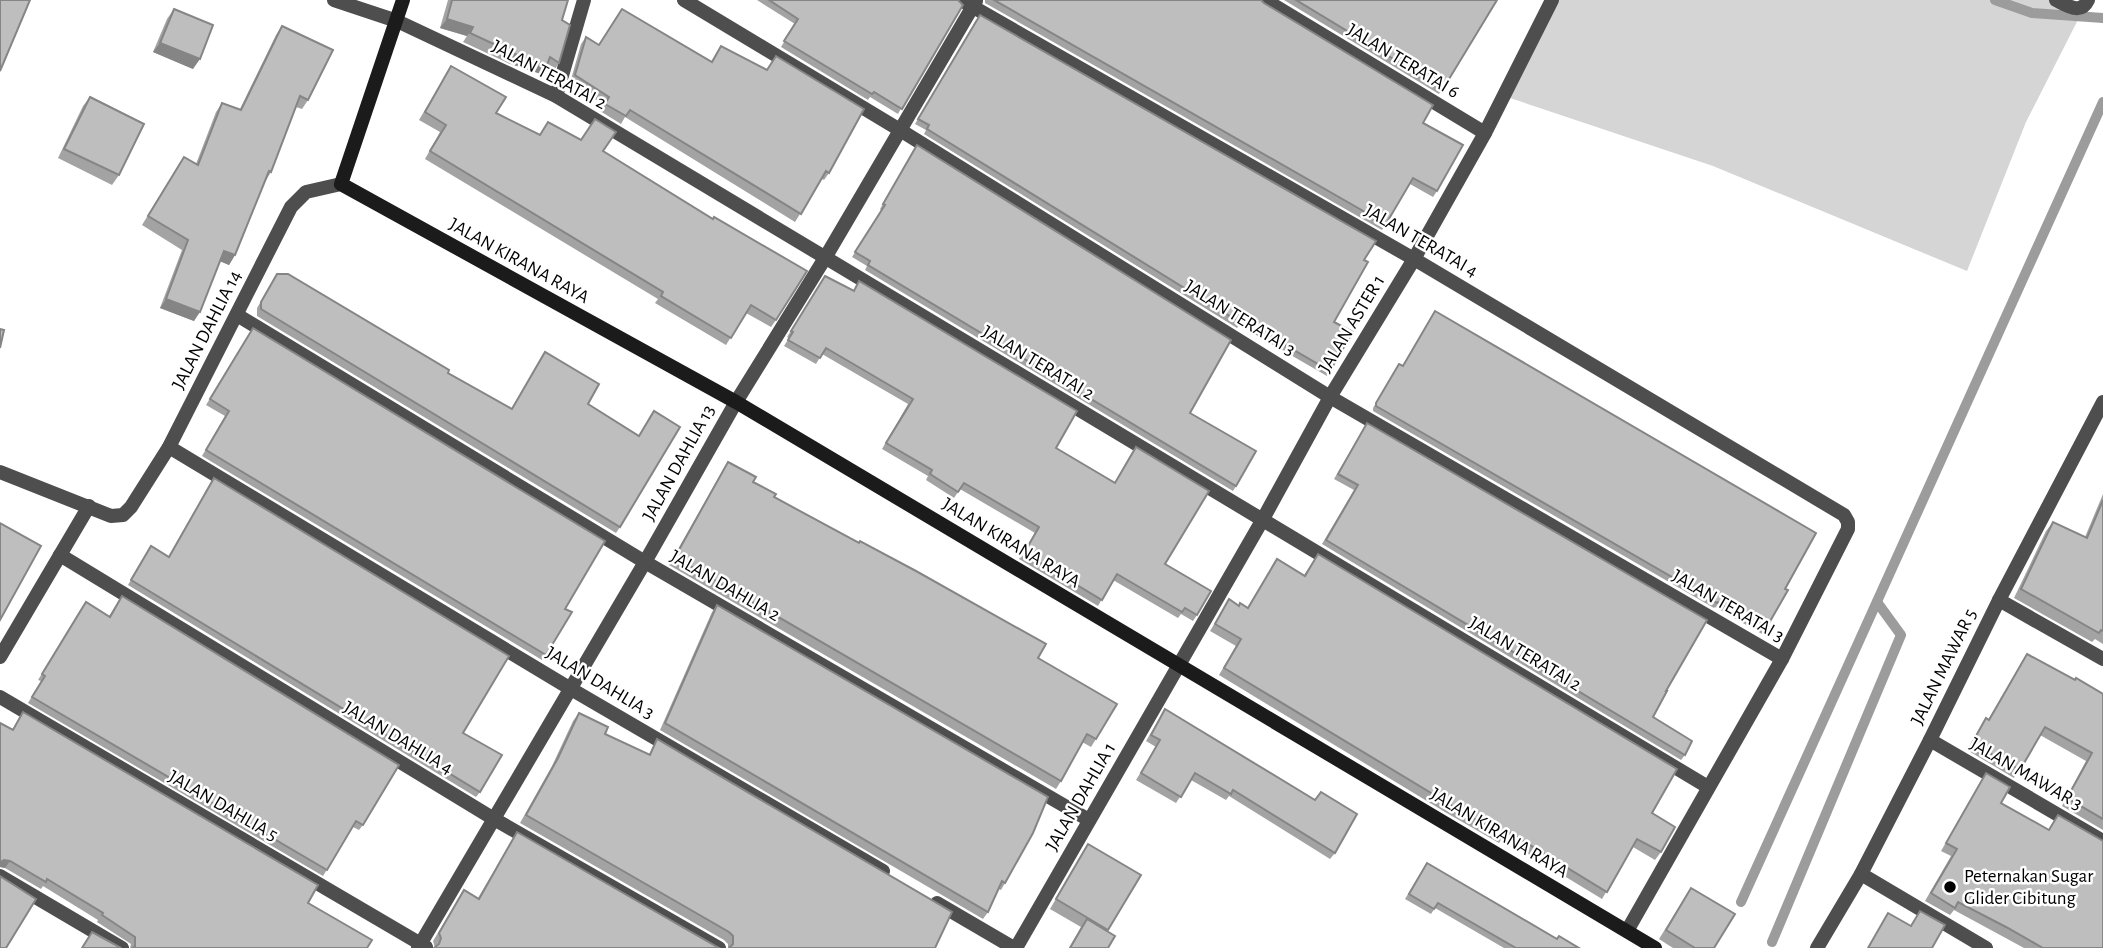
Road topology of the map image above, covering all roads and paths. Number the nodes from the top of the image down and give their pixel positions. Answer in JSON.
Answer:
{"nodes":[{"id":1,"x":334,"y":0,"type":"edge"},
{"id":2,"x":403,"y":0,"type":"edge"},
{"id":3,"x":584,"y":0,"type":"edge"},
{"id":4,"x":684,"y":0,"type":"edge"},
{"id":5,"x":1265,"y":0,"type":"edge"},
{"id":6,"x":1552,"y":0,"type":"edge"},
{"id":7,"x":2056,"y":0,"type":"edge"},
{"id":8,"x":2088,"y":0,"type":"edge"},
{"id":9,"x":970,"y":2,"type":"edge"},
{"id":10,"x":397,"y":21,"type":"junction"},
{"id":11,"x":555,"y":96,"type":"junction"},
{"id":12,"x":900,"y":130,"type":"junction"},
{"id":13,"x":1485,"y":133,"type":"junction"},
{"id":14,"x":341,"y":184,"type":"junction"},
{"id":15,"x":825,"y":258,"type":"junction"},
{"id":16,"x":1414,"y":259,"type":"junction"},
{"id":17,"x":237,"y":315,"type":"junction"},
{"id":18,"x":1331,"y":397,"type":"junction"},
{"id":19,"x":736,"y":402,"type":"junction"},
{"id":20,"x":2103,"y":402,"type":"edge"},
{"id":21,"x":169,"y":447,"type":"junction"},
{"id":22,"x":0,"y":472,"type":"edge"},
{"id":23,"x":89,"y":506,"type":"junction"},
{"id":24,"x":1263,"y":519,"type":"junction"},
{"id":25,"x":60,"y":555,"type":"junction"},
{"id":26,"x":645,"y":562,"type":"junction"},
{"id":27,"x":1999,"y":600,"type":"junction"},
{"id":28,"x":0,"y":657,"type":"edge"},
{"id":29,"x":1782,"y":659,"type":"junction"},
{"id":30,"x":2103,"y":659,"type":"edge"},
{"id":31,"x":1180,"y":665,"type":"junction"},
{"id":32,"x":571,"y":689,"type":"junction"},
{"id":33,"x":0,"y":697,"type":"edge"},
{"id":34,"x":1930,"y":740,"type":"junction"},
{"id":35,"x":1708,"y":787,"type":"junction"},
{"id":36,"x":494,"y":818,"type":"junction"},
{"id":37,"x":1089,"y":820,"type":"junction"},
{"id":38,"x":2103,"y":841,"type":"edge"},
{"id":39,"x":1861,"y":874,"type":"junction"},
{"id":40,"x":0,"y":876,"type":"edge"},
{"id":41,"x":894,"y":878,"type":"edge"},
{"id":42,"x":930,"y":899,"type":"edge"},
{"id":43,"x":1627,"y":931,"type":"junction"},
{"id":44,"x":422,"y":947,"type":"edge"},
{"id":45,"x":122,"y":948,"type":"edge"},
{"id":46,"x":719,"y":948,"type":"edge"},
{"id":47,"x":1015,"y":948,"type":"edge"},
{"id":48,"x":1655,"y":948,"type":"edge"},
{"id":49,"x":1817,"y":948,"type":"edge"},
{"id":50,"x":1986,"y":948,"type":"edge"}],
"edges":[{"from":1,"to":10,"type":"street","name":"JALAN TERATAI 2"},
{"from":2,"to":10,"type":"street"},
{"from":3,"to":11,"type":"street"},
{"from":4,"to":12,"type":"street","name":"JALAN TERATAI 3"},
{"from":5,"to":13,"type":"street","name":"JALAN TERATAI 6"},
{"from":6,"to":13,"type":"street","name":"JALAN ASTER 1"},
{"from":7,"to":8,"type":"street"},
{"from":9,"to":12,"type":"street","name":"JALAN DAHLIA 13"},
{"from":9,"to":16,"type":"street","name":"JALAN TERATAI 4"},
{"from":10,"to":11,"type":"street","name":"JALAN TERATAI 2"},
{"from":10,"to":14,"type":"street"},
{"from":11,"to":15,"type":"street","name":"JALAN TERATAI 2"},
{"from":12,"to":15,"type":"street","name":"JALAN DAHLIA 13"},
{"from":12,"to":18,"type":"street","name":"JALAN TERATAI 3"},
{"from":13,"to":16,"type":"street","name":"JALAN ASTER 1"},
{"from":14,"to":17,"type":"street","name":"JALAN DAHLIA 14"},
{"from":14,"to":19,"type":"street","name":"JALAN KIRANA RAYA"},
{"from":15,"to":19,"type":"street","name":"JALAN DAHLIA 13"},
{"from":15,"to":24,"type":"street","name":"JALAN TERATAI 2"},
{"from":16,"to":18,"type":"street","name":"JALAN ASTER 1"},
{"from":16,"to":29,"type":"street","name":"JALAN TERATAI 4"},
{"from":17,"to":21,"type":"street","name":"JALAN DAHLIA 14"},
{"from":17,"to":26,"type":"street","name":"JALAN DAHLIA 2"},
{"from":18,"to":24,"type":"street","name":"JALAN ASTER 1"},
{"from":18,"to":29,"type":"street","name":"JALAN TERATAI 3"},
{"from":19,"to":26,"type":"street","name":"JALAN DAHLIA 13"},
{"from":19,"to":31,"type":"street","name":"JALAN KIRANA RAYA"},
{"from":20,"to":27,"type":"street","name":"JALAN MAWAR 5"},
{"from":21,"to":23,"type":"street","name":"JALAN DAHLIA 14"},
{"from":21,"to":32,"type":"street","name":"JALAN DAHLIA 3"},
{"from":22,"to":23,"type":"street"},
{"from":23,"to":25,"type":"street"},
{"from":24,"to":31,"type":"street","name":"JALAN ASTER 1"},
{"from":24,"to":35,"type":"street","name":"JALAN TERATAI 2"},
{"from":25,"to":28,"type":"street"},
{"from":25,"to":36,"type":"street","name":"JALAN DAHLIA 4"},
{"from":26,"to":32,"type":"street","name":"JALAN DAHLIA 13"},
{"from":26,"to":37,"type":"street","name":"JALAN DAHLIA 2"},
{"from":27,"to":30,"type":"street"},
{"from":27,"to":34,"type":"street","name":"JALAN MAWAR 5"},
{"from":29,"to":35,"type":"street"},
{"from":31,"to":37,"type":"street","name":"JALAN DAHLIA 1"},
{"from":31,"to":43,"type":"street","name":"JALAN KIRANA RAYA"},
{"from":32,"to":36,"type":"street","name":"JALAN DAHLIA 13"},
{"from":32,"to":41,"type":"street","name":"JALAN DAHLIA 3"},
{"from":33,"to":44,"type":"street","name":"JALAN DAHLIA 5"},
{"from":34,"to":38,"type":"street","name":"JALAN MAWAR 3"},
{"from":34,"to":39,"type":"street","name":"JALAN MAWAR 5"},
{"from":35,"to":43,"type":"street"},
{"from":36,"to":44,"type":"street","name":"JALAN DAHLIA 13"},
{"from":36,"to":46,"type":"street","name":"JALAN DAHLIA 4"},
{"from":37,"to":47,"type":"street","name":"JALAN DAHLIA 1"},
{"from":39,"to":49,"type":"street","name":"JALAN MAWAR 5"},
{"from":39,"to":50,"type":"street"},
{"from":40,"to":45,"type":"street"},
{"from":42,"to":47,"type":"street"},
{"from":43,"to":48,"type":"street","name":"JALAN KIRANA RAYA"}]}
